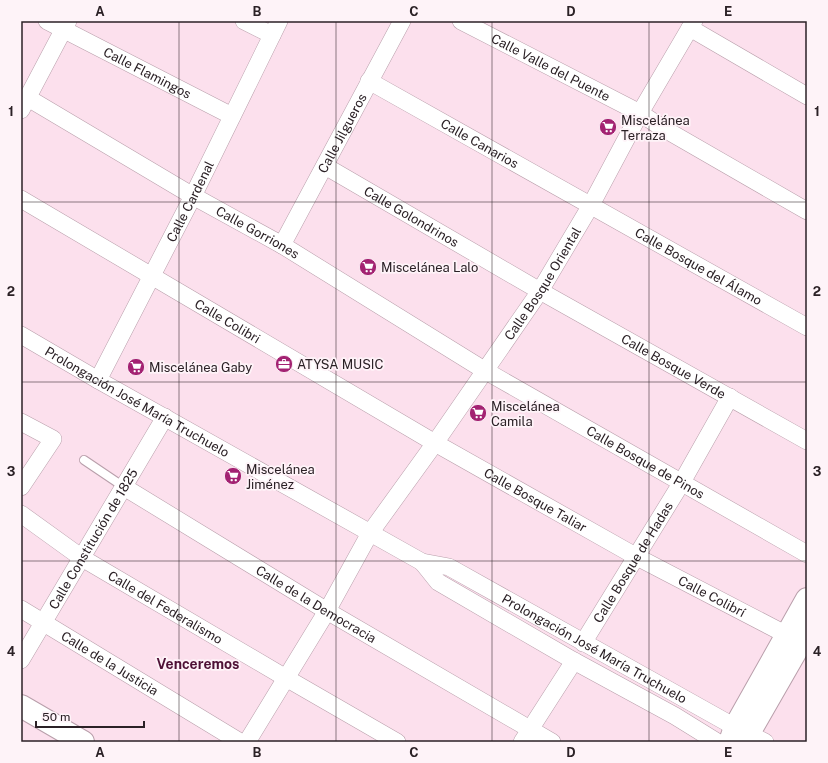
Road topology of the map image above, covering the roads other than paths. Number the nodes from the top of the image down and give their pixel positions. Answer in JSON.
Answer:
{"nodes":[{"id":1,"x":47,"y":21,"type":"edge"},
{"id":2,"x":244,"y":21,"type":"edge"},
{"id":3,"x":402,"y":21,"type":"edge"},
{"id":4,"x":461,"y":21,"type":"edge"},
{"id":5,"x":66,"y":25,"type":"edge"},
{"id":6,"x":692,"y":25,"type":"edge"},
{"id":7,"x":275,"y":28,"type":"edge"},
{"id":8,"x":369,"y":81,"type":"junction"},
{"id":9,"x":807,"y":96,"type":"edge"},
{"id":10,"x":24,"y":104,"type":"edge"},
{"id":11,"x":640,"y":114,"type":"junction"},
{"id":12,"x":232,"y":116,"type":"junction"},
{"id":13,"x":325,"y":166,"type":"junction"},
{"id":14,"x":193,"y":196,"type":"junction"},
{"id":15,"x":21,"y":199,"type":"edge"},
{"id":16,"x":591,"y":205,"type":"junction"},
{"id":17,"x":807,"y":211,"type":"edge"},
{"id":18,"x":282,"y":245,"type":"junction"},
{"id":19,"x":151,"y":276,"type":"junction"},
{"id":20,"x":540,"y":291,"type":"junction"},
{"id":21,"x":807,"y":327,"type":"edge"},
{"id":22,"x":21,"y":335,"type":"edge"},
{"id":23,"x":484,"y":370,"type":"junction"},
{"id":24,"x":98,"y":380,"type":"junction"},
{"id":25,"x":730,"y":397,"type":"junction"},
{"id":26,"x":165,"y":417,"type":"junction"},
{"id":27,"x":21,"y":422,"type":"edge"},
{"id":28,"x":807,"y":441,"type":"edge"},
{"id":29,"x":435,"y":443,"type":"junction"},
{"id":30,"x":84,"y":460,"type":"dead end"},
{"id":31,"x":682,"y":482,"type":"junction"},
{"id":32,"x":21,"y":487,"type":"edge"},
{"id":33,"x":124,"y":488,"type":"junction"},
{"id":34,"x":21,"y":514,"type":"edge"},
{"id":35,"x":370,"y":532,"type":"junction"},
{"id":36,"x":807,"y":554,"type":"edge"},
{"id":37,"x":637,"y":557,"type":"junction"},
{"id":38,"x":82,"y":558,"type":"junction"},
{"id":39,"x":422,"y":562,"type":"junction"},
{"id":40,"x":807,"y":599,"type":"edge"},
{"id":41,"x":21,"y":609,"type":"edge"},
{"id":42,"x":327,"y":611,"type":"junction"},
{"id":43,"x":43,"y":623,"type":"junction"},
{"id":44,"x":797,"y":633,"type":"edge"},
{"id":45,"x":583,"y":643,"type":"junction"},
{"id":46,"x":21,"y":660,"type":"edge"},
{"id":47,"x":574,"y":661,"type":"junction"},
{"id":48,"x":286,"y":678,"type":"junction"},
{"id":49,"x":21,"y":706,"type":"edge"},
{"id":50,"x":526,"y":736,"type":"edge"},
{"id":51,"x":743,"y":737,"type":"edge"},
{"id":52,"x":83,"y":742,"type":"edge"},
{"id":53,"x":240,"y":742,"type":"edge"},
{"id":54,"x":247,"y":742,"type":"edge"},
{"id":55,"x":397,"y":742,"type":"edge"},
{"id":56,"x":552,"y":742,"type":"edge"},
{"id":57,"x":717,"y":742,"type":"edge"}],
"edges":[{"from":1,"to":5,"type":"street","name":"Calle Flamingos"},
{"from":2,"to":7,"type":"street"},
{"from":3,"to":8,"type":"street","name":"Calle Jilgueros"},
{"from":4,"to":11,"type":"street","name":"Calle Valle del Puente"},
{"from":5,"to":10,"type":"street"},
{"from":5,"to":12,"type":"street","name":"Calle Flamingos"},
{"from":6,"to":9,"type":"street"},
{"from":6,"to":11,"type":"street","name":"Calle Bosque Oriental"},
{"from":7,"to":12,"type":"street","name":"Calle Cardenal"},
{"from":8,"to":13,"type":"street","name":"Calle Jilgueros"},
{"from":8,"to":16,"type":"street","name":"Calle Canarios"},
{"from":10,"to":14,"type":"street","name":"Calle Gorriones"},
{"from":11,"to":16,"type":"street","name":"Calle Bosque Oriental"},
{"from":11,"to":17,"type":"street","name":"Calle Valle del Puente"},
{"from":12,"to":14,"type":"street","name":"Calle Cardenal"},
{"from":13,"to":18,"type":"street","name":"Calle Jilgueros"},
{"from":13,"to":20,"type":"street","name":"Calle Golondrinos"},
{"from":14,"to":18,"type":"street","name":"Calle Gorriones"},
{"from":14,"to":19,"type":"street","name":"Calle Cardenal"},
{"from":15,"to":19,"type":"street","name":"Calle Colibri"},
{"from":16,"to":20,"type":"street","name":"Calle Bosque Oriental"},
{"from":16,"to":21,"type":"street","name":"Calle Bosque del Álamo"},
{"from":18,"to":23,"type":"street","name":"Calle Gorriones"},
{"from":19,"to":24,"type":"street","name":"Calle Cardenal"},
{"from":19,"to":29,"type":"street","name":"Calle Colibri"},
{"from":20,"to":23,"type":"street","name":"Calle Bosque Oriental"},
{"from":20,"to":25,"type":"street","name":"Calle Bosque Verde"},
{"from":22,"to":24,"type":"street","name":"Prolongación José María Truchuelo"},
{"from":23,"to":29,"type":"street","name":"Calle Bosque Oriental"},
{"from":23,"to":31,"type":"street","name":"Calle Bosque de Pinos"},
{"from":24,"to":26,"type":"street","name":"Prolongación José María Truchuelo"},
{"from":25,"to":28,"type":"street","name":"Calle Bosque Verde"},
{"from":25,"to":31,"type":"street","name":"Calle Bosque de Hadas"},
{"from":26,"to":33,"type":"street","name":"Calle Constitución de 1825"},
{"from":26,"to":35,"type":"street","name":"Prolongación José María Truchuelo"},
{"from":27,"to":32,"type":"street"},
{"from":29,"to":35,"type":"street","name":"Calle Bosque Oriental"},
{"from":29,"to":37,"type":"street","name":"Calle Bosque Taliar"},
{"from":30,"to":33,"type":"lane","name":"Calle de la Democracia"},
{"from":31,"to":36,"type":"street","name":"Calle Bosque de Pinos"},
{"from":31,"to":37,"type":"street","name":"Calle Bosque de Hadas"},
{"from":33,"to":38,"type":"street","name":"Calle Constitución de 1825"},
{"from":33,"to":42,"type":"street","name":"Calle de la Democracia"},
{"from":34,"to":38,"type":"street","name":"Calle del Federalismo"},
{"from":35,"to":39,"type":"street","name":"Prolongación José María Truchuelo"},
{"from":35,"to":42,"type":"street","name":"Calle Bosque Oriental"},
{"from":37,"to":44,"type":"street","name":"Calle Colibrí"},
{"from":37,"to":45,"type":"street","name":"Calle Bosque de Hadas"},
{"from":38,"to":43,"type":"street","name":"Calle Constitución de 1825"},
{"from":38,"to":48,"type":"street","name":"Calle del Federalismo"},
{"from":39,"to":45,"type":"street","name":"Prolongación José María Truchuelo"},
{"from":39,"to":47,"type":"street","name":"Prolongación José María Truchuelo"},
{"from":40,"to":44,"type":"street"},
{"from":41,"to":43,"type":"street","name":"Calle de la Justicia"},
{"from":42,"to":48,"type":"street","name":"Calle Bosque Oriental"},
{"from":42,"to":50,"type":"street","name":"Calle de la Democracia"},
{"from":43,"to":46,"type":"street","name":"Calle Constitución de 1825"},
{"from":43,"to":53,"type":"street","name":"Calle de la Justicia"},
{"from":44,"to":51,"type":"street"},
{"from":45,"to":51,"type":"street","name":"Prolongación José María Truchuelo"},
{"from":47,"to":50,"type":"street"},
{"from":47,"to":57,"type":"street","name":"Prolongación José María Truchuelo"},
{"from":48,"to":54,"type":"street","name":"Calle Bosque Oriental"},
{"from":48,"to":55,"type":"street","name":"Calle del Federalismo"},
{"from":49,"to":52,"type":"street"},
{"from":50,"to":56,"type":"street","name":"Calle de la Democracia"}]}
